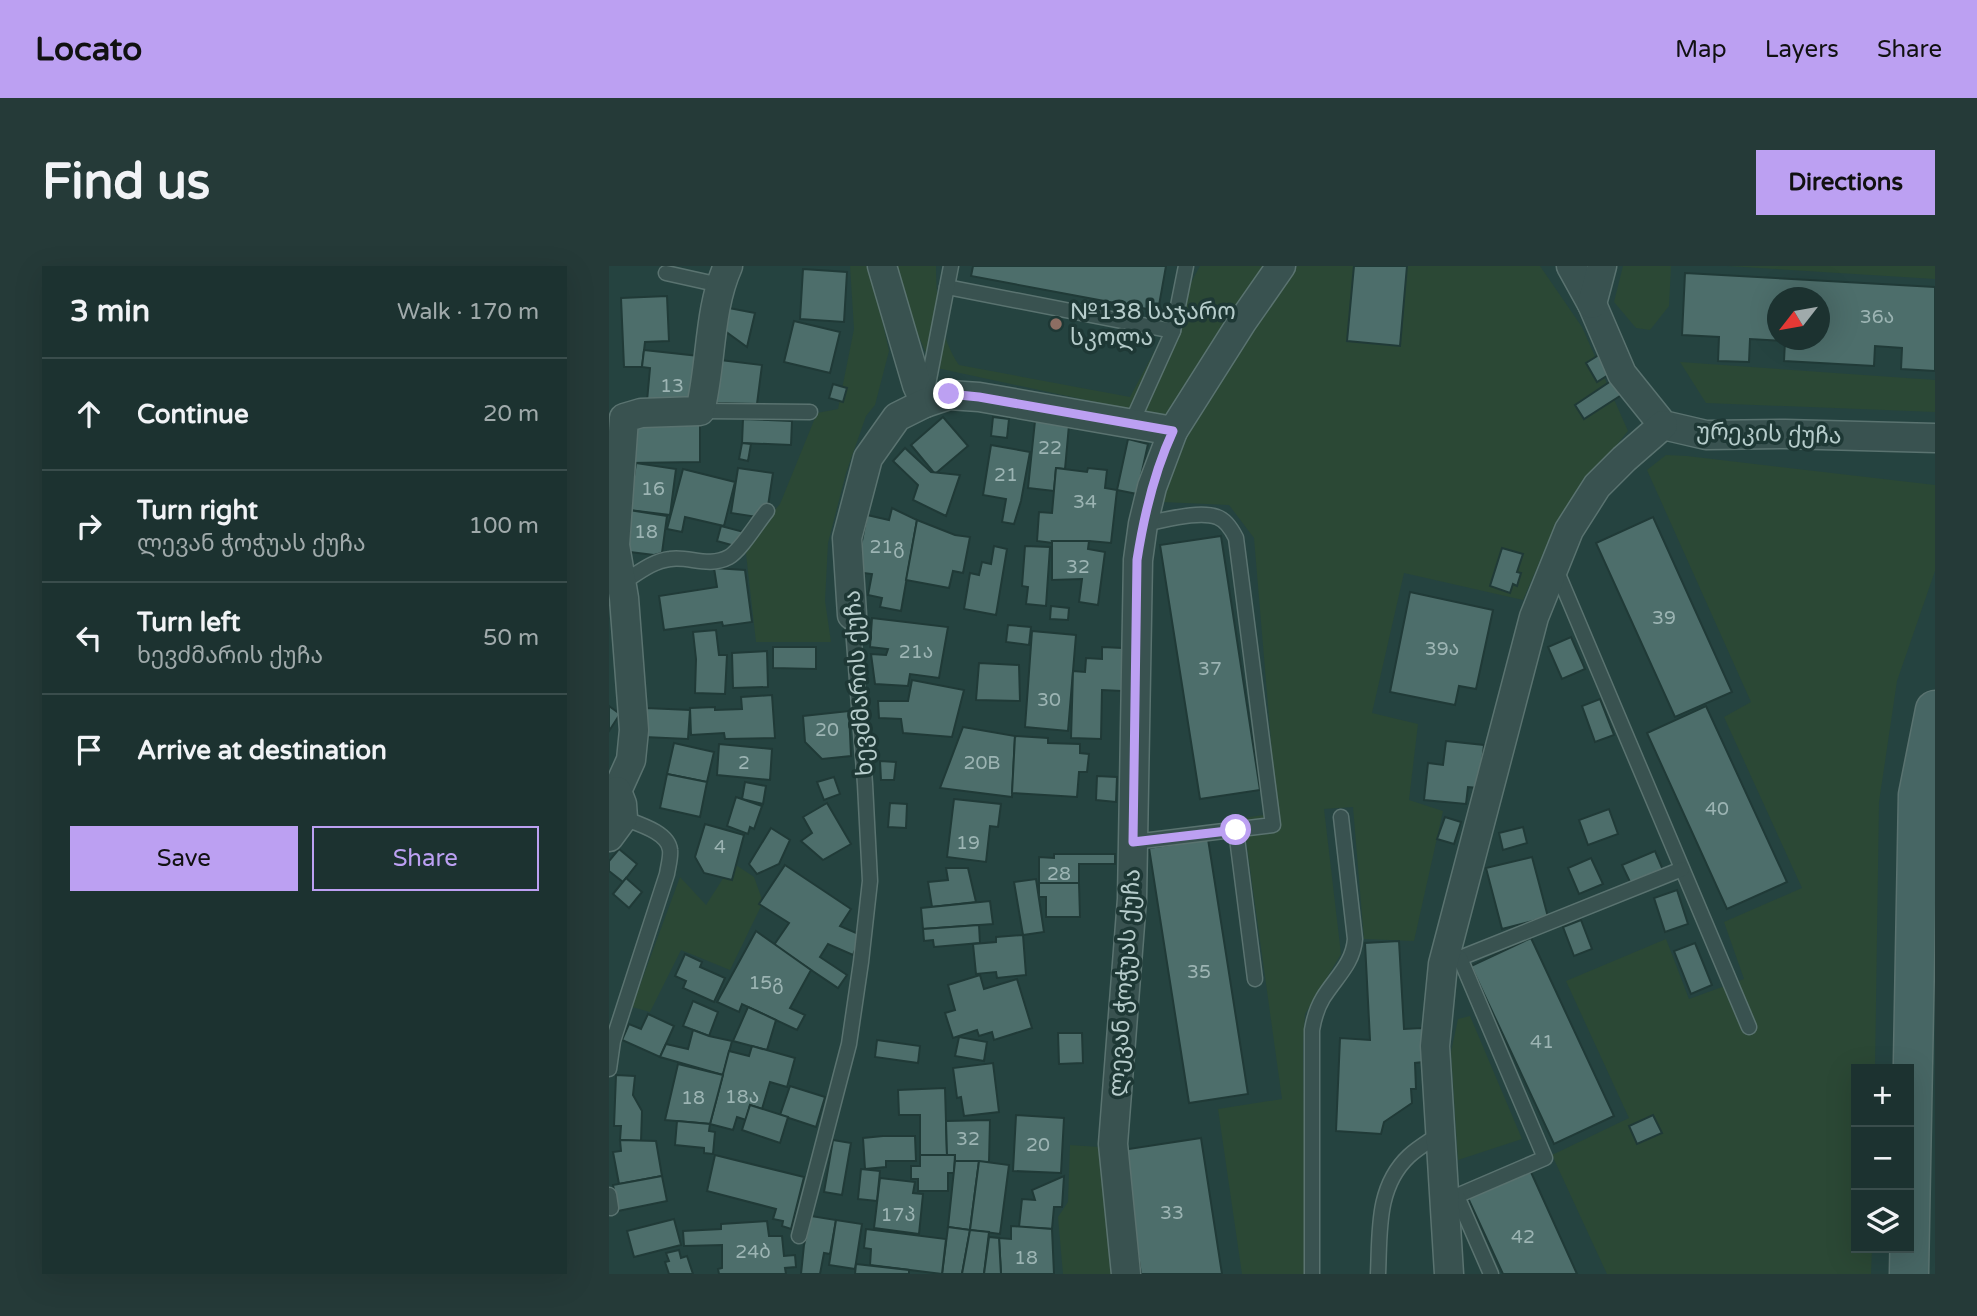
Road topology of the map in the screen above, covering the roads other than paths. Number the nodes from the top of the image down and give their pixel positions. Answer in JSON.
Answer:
{"nodes":[{"id":1,"x":882,"y":266,"type":"edge"},
{"id":2,"x":951,"y":266,"type":"edge"},
{"id":3,"x":1186,"y":266,"type":"edge"},
{"id":4,"x":1280,"y":266,"type":"edge"},
{"id":5,"x":1571,"y":266,"type":"edge"},
{"id":6,"x":1602,"y":266,"type":"edge"},
{"id":7,"x":666,"y":273,"type":"dead end"},
{"id":8,"x":724,"y":275,"type":"edge"},
{"id":9,"x":947,"y":288,"type":"junction"},
{"id":10,"x":1592,"y":304,"type":"junction"},
{"id":11,"x":1173,"y":331,"type":"junction"},
{"id":12,"x":925,"y":403,"type":"junction"},
{"id":13,"x":700,"y":411,"type":"junction"},
{"id":14,"x":810,"y":412,"type":"dead end"},
{"id":15,"x":1131,"y":424,"type":"junction"},
{"id":16,"x":1663,"y":425,"type":"junction"},
{"id":17,"x":1173,"y":431,"type":"junction"},
{"id":18,"x":1935,"y":438,"type":"edge"},
{"id":19,"x":767,"y":511,"type":"dead end"},
{"id":20,"x":1143,"y":524,"type":"junction"},
{"id":21,"x":1555,"y":567,"type":"junction"},
{"id":22,"x":621,"y":583,"type":"junction"},
{"id":23,"x":852,"y":615,"type":"joint"},
{"id":24,"x":1935,"y":709,"type":"edge"},
{"id":25,"x":615,"y":809,"type":"edge"},
{"id":26,"x":1341,"y":817,"type":"dead end"},
{"id":27,"x":1236,"y":830,"type":"junction"},
{"id":28,"x":1133,"y":842,"type":"junction"},
{"id":29,"x":1682,"y":869,"type":"junction"},
{"id":30,"x":1452,"y":961,"type":"junction"},
{"id":31,"x":1255,"y":979,"type":"dead end"},
{"id":32,"x":1749,"y":1027,"type":"dead end"},
{"id":33,"x":609,"y":1069,"type":"edge"},
{"id":34,"x":1442,"y":1133,"type":"junction"},
{"id":35,"x":1451,"y":1199,"type":"junction"},
{"id":36,"x":800,"y":1236,"type":"dead end"},
{"id":37,"x":1126,"y":1274,"type":"edge"},
{"id":38,"x":1312,"y":1274,"type":"edge"},
{"id":39,"x":1378,"y":1274,"type":"edge"},
{"id":40,"x":1449,"y":1274,"type":"edge"},
{"id":41,"x":1491,"y":1274,"type":"edge"},
{"id":42,"x":1909,"y":1274,"type":"edge"}],
"edges":[{"from":1,"to":12,"type":"street"},
{"from":2,"to":9,"type":"lane"},
{"from":3,"to":11,"type":"lane"},
{"from":4,"to":17,"type":"street","name":"ლევან ჭოჭუას ქუჩა"},
{"from":5,"to":10,"type":"street","name":"ურეკის ქუჩა"},
{"from":6,"to":10,"type":"street"},
{"from":7,"to":8,"type":"lane"},
{"from":8,"to":13,"type":"street"},
{"from":9,"to":11,"type":"lane"},
{"from":9,"to":12,"type":"lane"},
{"from":10,"to":16,"type":"street","name":"ურეკის ქუჩა"},
{"from":11,"to":15,"type":"lane"},
{"from":12,"to":15,"type":"street","name":"ხევძმარის ქუჩა"},
{"from":12,"to":23,"type":"street","name":"ხევძმარის ქუჩა"},
{"from":13,"to":14,"type":"lane"},
{"from":13,"to":22,"type":"street"},
{"from":15,"to":17,"type":"street","name":"ხევძმარის ქუჩა"},
{"from":16,"to":18,"type":"street","name":"ურეკის ქუჩა"},
{"from":16,"to":21,"type":"street"},
{"from":17,"to":20,"type":"street","name":"ლევან ჭოჭუას ქუჩა"},
{"from":19,"to":22,"type":"lane"},
{"from":20,"to":27,"type":"lane"},
{"from":20,"to":28,"type":"street","name":"ლევან ჭოჭუას ქუჩა"},
{"from":21,"to":29,"type":"lane"},
{"from":21,"to":30,"type":"street"},
{"from":22,"to":25,"type":"street"},
{"from":23,"to":36,"type":"lane","name":"ხევძმარის ქუჩა"},
{"from":24,"to":42,"type":"main road"},
{"from":25,"to":33,"type":"lane"},
{"from":26,"to":38,"type":"lane"},
{"from":27,"to":28,"type":"lane"},
{"from":27,"to":31,"type":"lane"},
{"from":28,"to":37,"type":"street","name":"ლევან ჭოჭუას ქუჩა"},
{"from":29,"to":30,"type":"lane"},
{"from":29,"to":32,"type":"lane"},
{"from":30,"to":34,"type":"street"},
{"from":30,"to":35,"type":"lane"},
{"from":34,"to":35,"type":"street"},
{"from":34,"to":39,"type":"lane"},
{"from":35,"to":40,"type":"street"},
{"from":35,"to":41,"type":"lane"}]}
